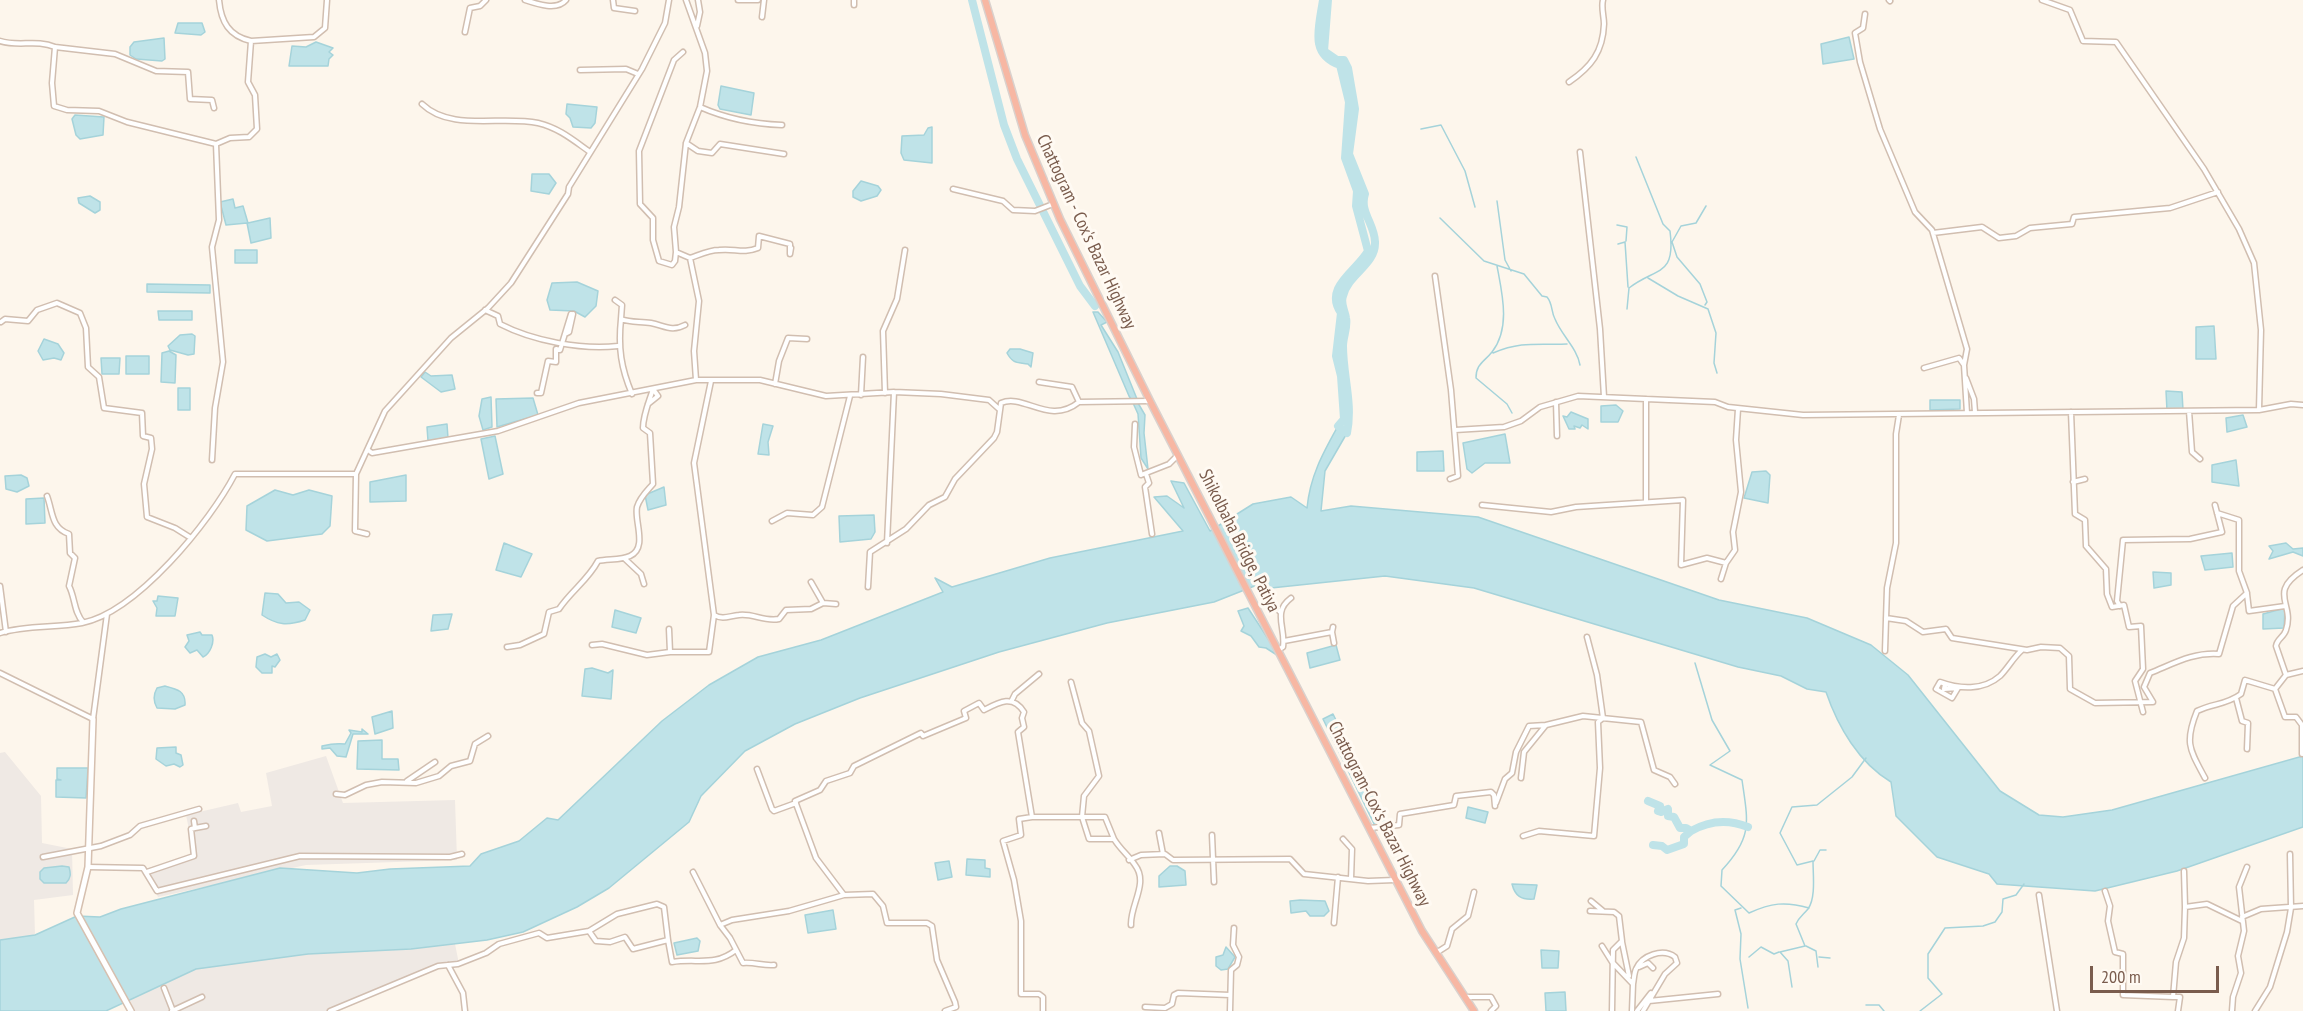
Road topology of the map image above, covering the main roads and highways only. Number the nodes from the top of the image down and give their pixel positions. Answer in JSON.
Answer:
{"nodes":[{"id":1,"x":985,"y":0,"type":"edge"},
{"id":2,"x":1184,"y":466,"type":"joint"},
{"id":3,"x":1268,"y":630,"type":"joint"},
{"id":4,"x":93,"y":719,"type":"road end"},
{"id":5,"x":130,"y":1009,"type":"edge"},
{"id":6,"x":1473,"y":1010,"type":"edge"}],
"edges":[{"from":1,"to":2,"type":"highway","name":"Chattogram - Cox's Bazar Highway"},
{"from":2,"to":3,"type":"highway","name":"Shikolbaha Bridge, Patiya"},
{"from":3,"to":6,"type":"highway","name":"Chattogram-Cox's Bazar Highway"},
{"from":4,"to":5,"type":"main road"}]}
